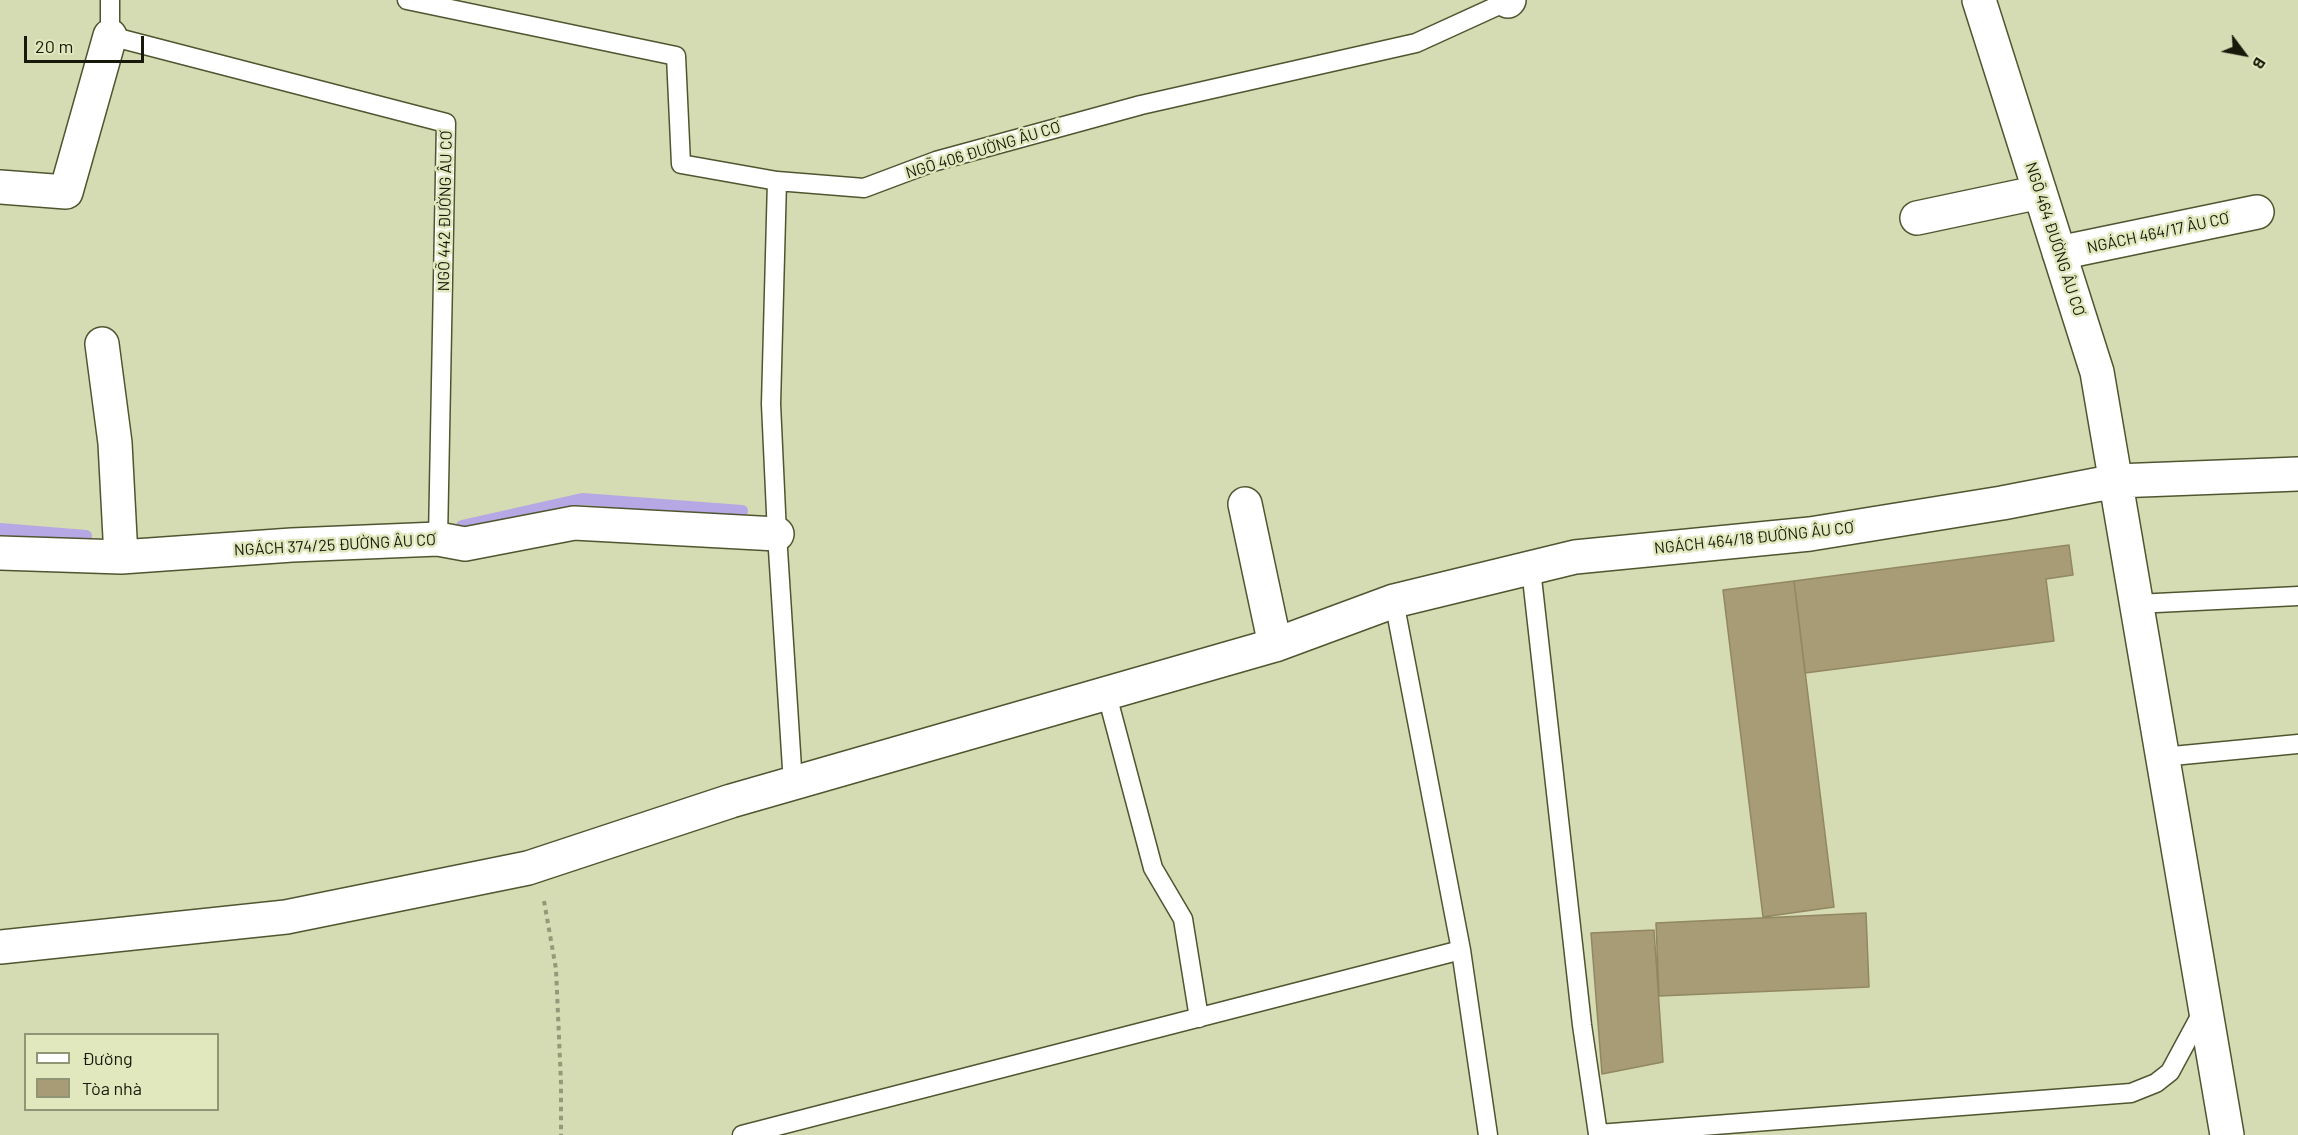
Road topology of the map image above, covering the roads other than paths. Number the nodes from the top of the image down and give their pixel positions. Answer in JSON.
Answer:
{"nodes":[{"id":1,"x":110,"y":0,"type":"edge"},
{"id":2,"x":407,"y":0,"type":"edge"},
{"id":3,"x":1509,"y":0,"type":"edge"},
{"id":4,"x":1979,"y":0,"type":"edge"},
{"id":5,"x":110,"y":36,"type":"junction"},
{"id":6,"x":777,"y":181,"type":"junction"},
{"id":7,"x":0,"y":187,"type":"edge"},
{"id":8,"x":2040,"y":192,"type":"junction"},
{"id":9,"x":2257,"y":212,"type":"dead end"},
{"id":10,"x":1917,"y":218,"type":"dead end"},
{"id":11,"x":2060,"y":253,"type":"junction"},
{"id":12,"x":102,"y":344,"type":"dead end"},
{"id":13,"x":2298,"y":474,"type":"edge"},
{"id":14,"x":2116,"y":481,"type":"junction"},
{"id":15,"x":1245,"y":504,"type":"dead end"},
{"id":16,"x":777,"y":534,"type":"junction"},
{"id":17,"x":438,"y":538,"type":"junction"},
{"id":18,"x":0,"y":553,"type":"edge"},
{"id":19,"x":121,"y":557,"type":"junction"},
{"id":20,"x":1531,"y":570,"type":"junction"},
{"id":21,"x":2298,"y":596,"type":"edge"},
{"id":22,"x":1394,"y":601,"type":"junction"},
{"id":23,"x":2136,"y":604,"type":"junction"},
{"id":24,"x":1275,"y":645,"type":"junction"},
{"id":25,"x":1107,"y":694,"type":"junction"},
{"id":26,"x":2298,"y":744,"type":"edge"},
{"id":27,"x":2162,"y":757,"type":"junction"},
{"id":28,"x":793,"y":784,"type":"junction"},
{"id":29,"x":0,"y":946,"type":"edge"},
{"id":30,"x":1461,"y":950,"type":"junction"},
{"id":31,"x":2205,"y":1008,"type":"junction"},
{"id":32,"x":1199,"y":1018,"type":"junction"},
{"id":33,"x":742,"y":1135,"type":"edge"},
{"id":34,"x":1488,"y":1135,"type":"edge"},
{"id":35,"x":2227,"y":1135,"type":"edge"}],
"edges":[{"from":1,"to":5,"type":"lane"},
{"from":2,"to":6,"type":"lane","name":"NGÕ 406 ĐƯỜNG ÂU CƠ"},
{"from":3,"to":6,"type":"lane","name":"NGÕ 406 ĐƯỜNG ÂU CƠ"},
{"from":4,"to":8,"type":"street","name":"NGÕ 464 ĐƯỜNG ÂU CƠ"},
{"from":5,"to":7,"type":"street"},
{"from":5,"to":17,"type":"lane","name":"NGÕ 442 ĐƯỜNG ÂU CƠ"},
{"from":6,"to":16,"type":"lane"},
{"from":8,"to":10,"type":"street"},
{"from":8,"to":11,"type":"street","name":"NGÕ 464 ĐƯỜNG ÂU CƠ"},
{"from":9,"to":11,"type":"street","name":"NGÁCH 464/17 ÂU CƠ"},
{"from":11,"to":14,"type":"street","name":"NGÕ 464 ĐƯỜNG ÂU CƠ"},
{"from":12,"to":19,"type":"street"},
{"from":13,"to":14,"type":"street","name":"NGÁCH 464/18 ĐƯỜNG ÂU CƠ"},
{"from":14,"to":20,"type":"street","name":"NGÁCH 464/18 ĐƯỜNG ÂU CƠ"},
{"from":14,"to":23,"type":"street","name":"NGÕ 464 ĐƯỜNG ÂU CƠ"},
{"from":15,"to":24,"type":"street"},
{"from":16,"to":17,"type":"street","name":"NGÁCH 374/25 ĐƯỜNG ÂU CƠ"},
{"from":16,"to":28,"type":"lane"},
{"from":17,"to":19,"type":"street","name":"NGÁCH 374/25 ĐƯỜNG ÂU CƠ"},
{"from":18,"to":19,"type":"street","name":"NGÁCH 374/25 ĐƯỜNG ÂU CƠ"},
{"from":20,"to":22,"type":"street","name":"NGÁCH 464/18 ĐƯỜNG ÂU CƠ"},
{"from":20,"to":31,"type":"lane"},
{"from":21,"to":23,"type":"lane"},
{"from":22,"to":24,"type":"street","name":"NGÁCH 464/18 ĐƯỜNG ÂU CƠ"},
{"from":22,"to":30,"type":"lane"},
{"from":23,"to":27,"type":"street","name":"NGÕ 464 ĐƯỜNG ÂU CƠ"},
{"from":24,"to":25,"type":"street","name":"NGÁCH 464/18 ĐƯỜNG ÂU CƠ"},
{"from":25,"to":28,"type":"street","name":"NGÁCH 464/18 ĐƯỜNG ÂU CƠ"},
{"from":25,"to":32,"type":"lane"},
{"from":26,"to":27,"type":"lane"},
{"from":27,"to":31,"type":"street","name":"NGÕ 464 ĐƯỜNG ÂU CƠ"},
{"from":28,"to":29,"type":"street","name":"NGÁCH 464/18 ĐƯỜNG ÂU CƠ"},
{"from":30,"to":32,"type":"lane"},
{"from":30,"to":34,"type":"lane"},
{"from":31,"to":35,"type":"street","name":"NGÕ 464 ĐƯỜNG ÂU CƠ"},
{"from":32,"to":33,"type":"lane"}]}
